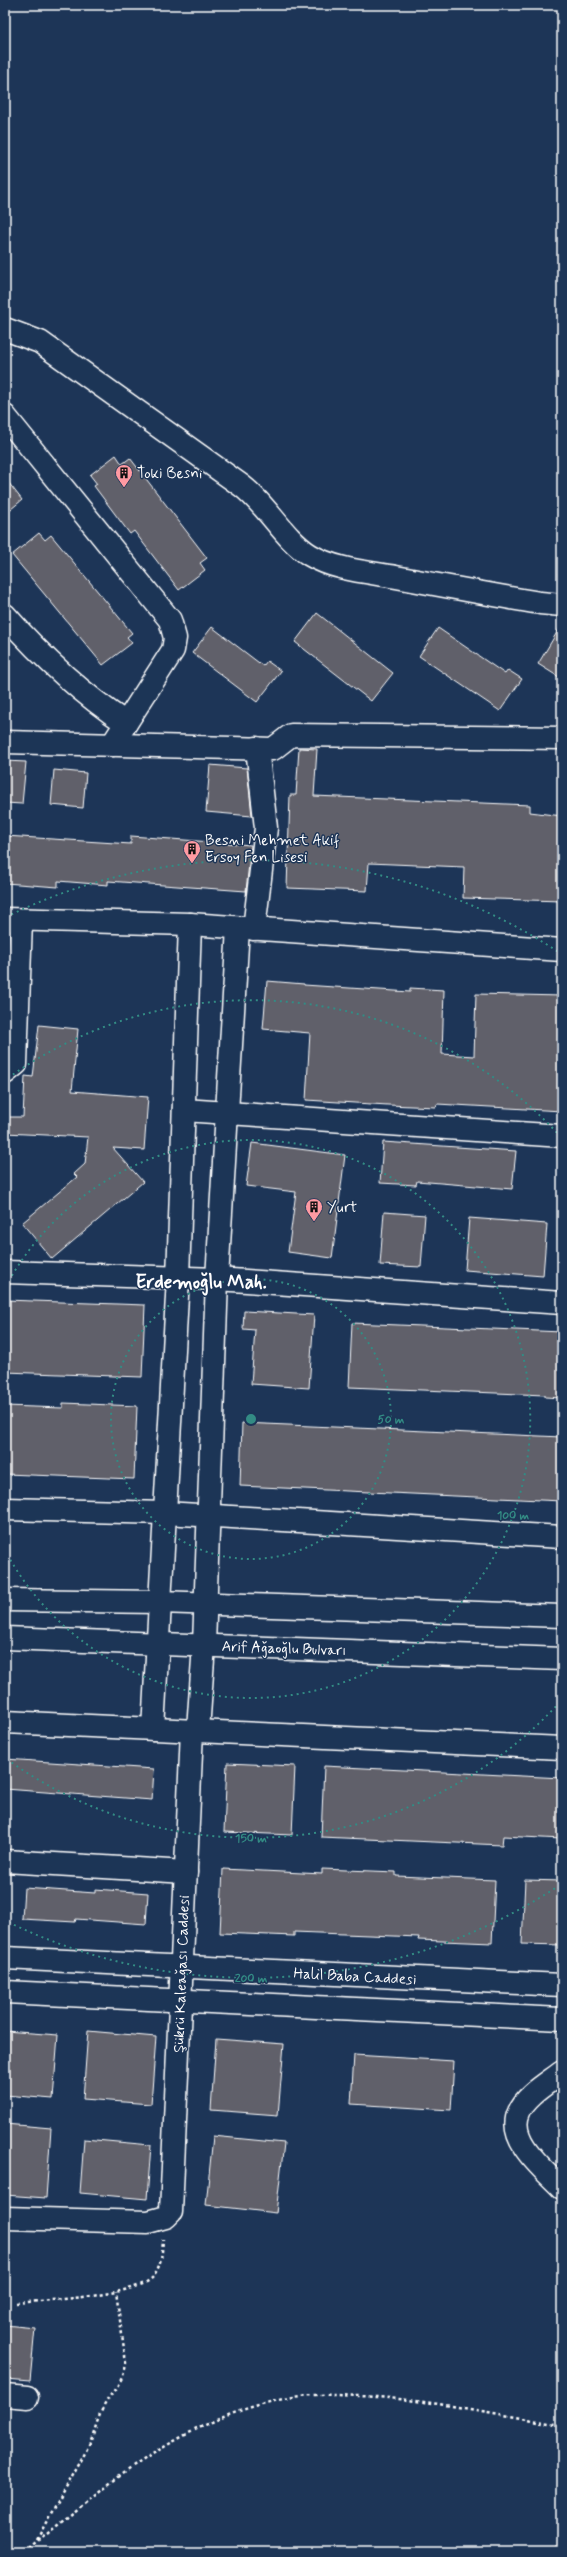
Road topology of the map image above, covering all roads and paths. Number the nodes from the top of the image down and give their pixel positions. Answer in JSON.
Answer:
{"nodes":[{"id":1,"x":5,"y":329,"type":"edge"},
{"id":2,"x":5,"y":416,"type":"edge"},
{"id":3,"x":562,"y":605,"type":"edge"},
{"id":4,"x":5,"y":615,"type":"edge"},
{"id":5,"x":126,"y":723,"type":"junction"},
{"id":6,"x":562,"y":738,"type":"edge"},
{"id":7,"x":5,"y":742,"type":"edge"},
{"id":8,"x":112,"y":745,"type":"junction"},
{"id":9,"x":257,"y":748,"type":"junction"},
{"id":10,"x":13,"y":920,"type":"edge"},
{"id":11,"x":190,"y":924,"type":"junction"},
{"id":12,"x":246,"y":928,"type":"junction"},
{"id":13,"x":562,"y":950,"type":"edge"},
{"id":14,"x":5,"y":1073,"type":"edge"},
{"id":15,"x":184,"y":1110,"type":"junction"},
{"id":16,"x":227,"y":1113,"type":"junction"},
{"id":17,"x":562,"y":1136,"type":"edge"},
{"id":18,"x":5,"y":1272,"type":"edge"},
{"id":19,"x":178,"y":1278,"type":"junction"},
{"id":20,"x":217,"y":1279,"type":"junction"},
{"id":21,"x":562,"y":1303,"type":"edge"},
{"id":22,"x":5,"y":1509,"type":"edge"},
{"id":23,"x":165,"y":1513,"type":"junction"},
{"id":24,"x":208,"y":1517,"type":"junction"},
{"id":25,"x":562,"y":1537,"type":"edge"},
{"id":26,"x":5,"y":1600,"type":"edge"},
{"id":27,"x":159,"y":1602,"type":"junction"},
{"id":28,"x":205,"y":1604,"type":"junction"},
{"id":29,"x":562,"y":1616,"type":"edge"},
{"id":30,"x":5,"y":1638,"type":"edge"},
{"id":31,"x":159,"y":1643,"type":"junction"},
{"id":32,"x":204,"y":1645,"type":"junction"},
{"id":33,"x":562,"y":1659,"type":"edge"},
{"id":34,"x":5,"y":1722,"type":"edge"},
{"id":35,"x":153,"y":1729,"type":"junction"},
{"id":36,"x":195,"y":1730,"type":"junction"},
{"id":37,"x":562,"y":1748,"type":"edge"},
{"id":38,"x":5,"y":1861,"type":"edge"},
{"id":39,"x":186,"y":1872,"type":"junction"},
{"id":40,"x":5,"y":1958,"type":"edge"},
{"id":41,"x":182,"y":1968,"type":"junction"},
{"id":42,"x":562,"y":1985,"type":"edge"},
{"id":43,"x":5,"y":1992,"type":"edge"},
{"id":44,"x":180,"y":2000,"type":"junction"},
{"id":45,"x":562,"y":2019,"type":"edge"},
{"id":46,"x":562,"y":2072,"type":"edge"},
{"id":47,"x":562,"y":2188,"type":"edge"},
{"id":48,"x":166,"y":2217,"type":"junction"},
{"id":49,"x":5,"y":2218,"type":"edge"},
{"id":50,"x":116,"y":2292,"type":"junction"},
{"id":51,"x":16,"y":2304,"type":"dead end"},
{"id":52,"x":5,"y":2395,"type":"edge"},
{"id":53,"x":27,"y":2397,"type":"dead end"},
{"id":54,"x":562,"y":2425,"type":"edge"},
{"id":55,"x":36,"y":2542,"type":"junction"},
{"id":56,"x":24,"y":2552,"type":"edge"}],
"edges":[{"from":1,"to":3,"type":"main road"},
{"from":2,"to":5,"type":"main road"},
{"from":4,"to":5,"type":"main road"},
{"from":5,"to":8,"type":"main road"},
{"from":6,"to":9,"type":"main road"},
{"from":7,"to":8,"type":"main road"},
{"from":8,"to":9,"type":"main road"},
{"from":9,"to":12,"type":"main road","name":"Şükrü Kaleağası Caddesi"},
{"from":10,"to":11,"type":"main road"},
{"from":10,"to":14,"type":"main road"},
{"from":11,"to":12,"type":"main road"},
{"from":11,"to":15,"type":"main road"},
{"from":12,"to":13,"type":"main road"},
{"from":12,"to":16,"type":"main road","name":"Şükrü Kaleağası Caddesi"},
{"from":15,"to":16,"type":"main road"},
{"from":15,"to":19,"type":"main road"},
{"from":16,"to":17,"type":"main road"},
{"from":16,"to":20,"type":"main road","name":"Şükrü Kaleağası Caddesi"},
{"from":18,"to":19,"type":"main road"},
{"from":19,"to":20,"type":"main road"},
{"from":19,"to":23,"type":"main road"},
{"from":20,"to":21,"type":"main road"},
{"from":20,"to":24,"type":"main road","name":"Şükrü Kaleağası Caddesi"},
{"from":22,"to":23,"type":"main road"},
{"from":23,"to":24,"type":"main road"},
{"from":23,"to":27,"type":"main road"},
{"from":24,"to":25,"type":"main road"},
{"from":24,"to":28,"type":"main road","name":"Şükrü Kaleağası Caddesi"},
{"from":26,"to":27,"type":"main road"},
{"from":27,"to":28,"type":"main road"},
{"from":27,"to":31,"type":"main road"},
{"from":28,"to":29,"type":"main road"},
{"from":28,"to":32,"type":"main road","name":"Şükrü Kaleağası Caddesi"},
{"from":30,"to":31,"type":"main road","name":"Arif Ağaoğlu Bulvarı"},
{"from":31,"to":32,"type":"main road","name":"Arif Ağaoğlu Bulvarı"},
{"from":31,"to":35,"type":"main road"},
{"from":32,"to":33,"type":"main road","name":"Arif Ağaoğlu Bulvarı"},
{"from":32,"to":36,"type":"main road","name":"Şükrü Kaleağası Caddesi"},
{"from":34,"to":35,"type":"main road"},
{"from":35,"to":36,"type":"main road"},
{"from":36,"to":37,"type":"main road"},
{"from":36,"to":39,"type":"main road","name":"Şükrü Kaleağası Caddesi"},
{"from":38,"to":39,"type":"main road"},
{"from":39,"to":41,"type":"main road","name":"Şükrü Kaleağası Caddesi"},
{"from":40,"to":41,"type":"main road","name":"Halil Baba Caddesi"},
{"from":41,"to":42,"type":"main road","name":"Halil Baba Caddesi"},
{"from":41,"to":44,"type":"main road","name":"Şükrü Kaleağası Caddesi"},
{"from":43,"to":44,"type":"main road"},
{"from":44,"to":45,"type":"main road"},
{"from":44,"to":48,"type":"main road","name":"Şükrü Kaleağası Caddesi"},
{"from":46,"to":47,"type":"main road"},
{"from":48,"to":49,"type":"main road"},
{"from":48,"to":50,"type":"path"},
{"from":50,"to":51,"type":"path"},
{"from":50,"to":55,"type":"path"},
{"from":52,"to":53,"type":"main road"},
{"from":54,"to":55,"type":"path"},
{"from":55,"to":56,"type":"path"}]}
